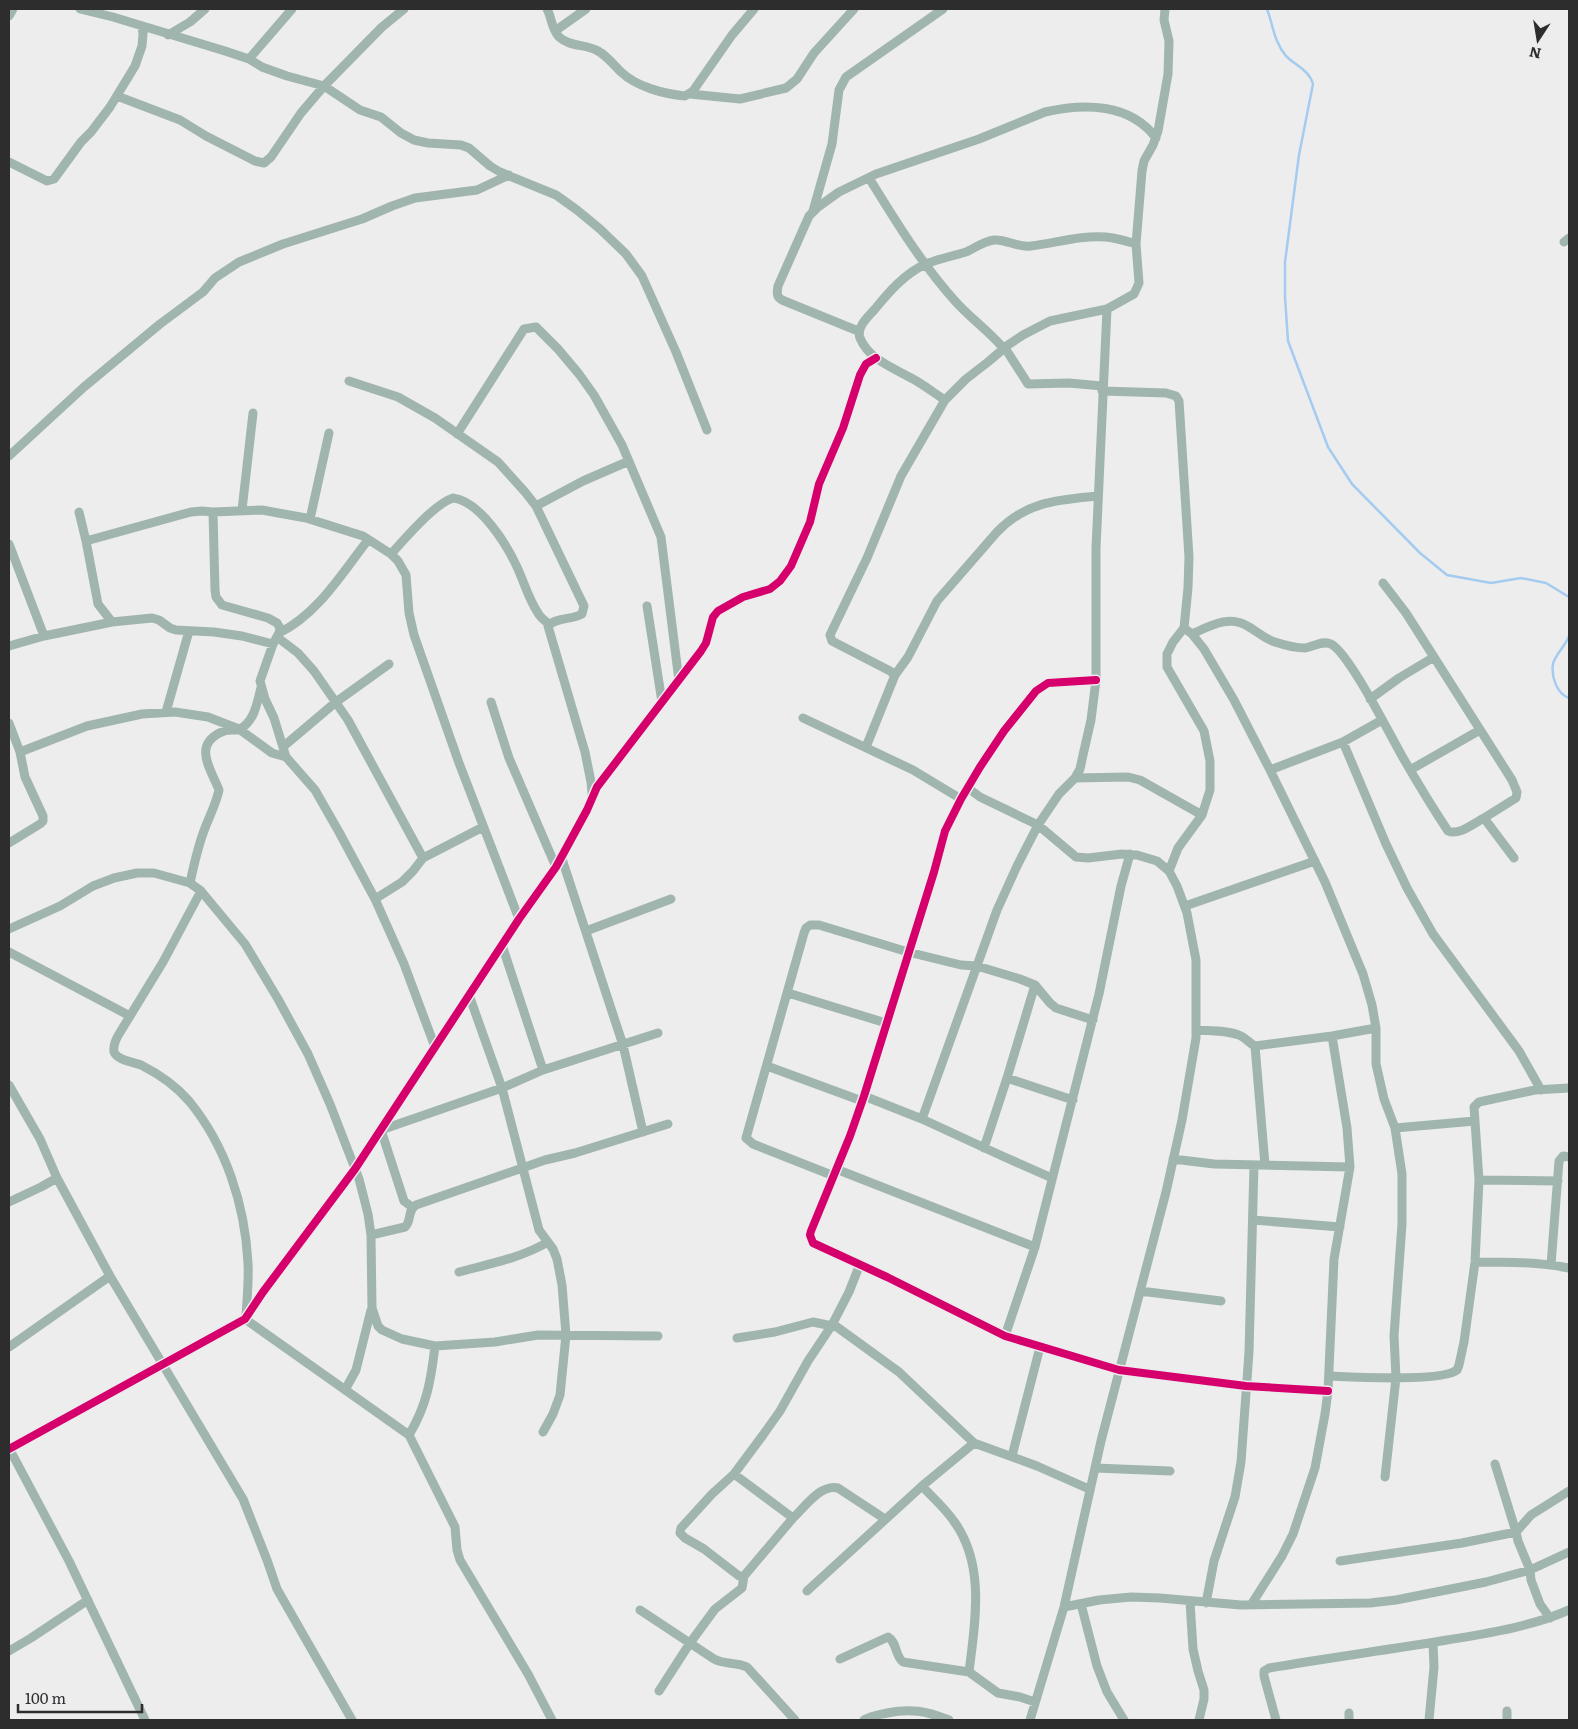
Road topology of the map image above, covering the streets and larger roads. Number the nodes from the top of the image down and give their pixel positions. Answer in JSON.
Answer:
{"nodes":[{"id":1,"x":13,"y":9,"type":"edge"},
{"id":2,"x":80,"y":9,"type":"edge"},
{"id":3,"x":119,"y":9,"type":"edge"},
{"id":4,"x":205,"y":9,"type":"edge"},
{"id":5,"x":292,"y":9,"type":"edge"},
{"id":6,"x":404,"y":9,"type":"edge"},
{"id":7,"x":547,"y":9,"type":"edge"},
{"id":8,"x":586,"y":9,"type":"edge"},
{"id":9,"x":754,"y":9,"type":"edge"},
{"id":10,"x":854,"y":9,"type":"edge"},
{"id":11,"x":943,"y":9,"type":"edge"},
{"id":12,"x":1165,"y":9,"type":"edge"},
{"id":13,"x":9,"y":16,"type":"edge"},
{"id":14,"x":113,"y":17,"type":"junction"},
{"id":15,"x":142,"y":26,"type":"junction"},
{"id":16,"x":555,"y":32,"type":"junction"},
{"id":17,"x":168,"y":35,"type":"junction"},
{"id":18,"x":250,"y":59,"type":"junction"},
{"id":19,"x":324,"y":86,"type":"junction"},
{"id":20,"x":690,"y":94,"type":"junction"},
{"id":21,"x":117,"y":96,"type":"junction"},
{"id":22,"x":1156,"y":138,"type":"junction"},
{"id":23,"x":9,"y":162,"type":"edge"},
{"id":24,"x":509,"y":176,"type":"junction"},
{"id":25,"x":869,"y":178,"type":"junction"},
{"id":26,"x":813,"y":211,"type":"junction"},
{"id":27,"x":1136,"y":244,"type":"junction"},
{"id":28,"x":925,"y":264,"type":"junction"},
{"id":29,"x":1107,"y":309,"type":"junction"},
{"id":30,"x":858,"y":331,"type":"junction"},
{"id":31,"x":1004,"y":348,"type":"junction"},
{"id":32,"x":876,"y":358,"type":"junction"},
{"id":33,"x":349,"y":381,"type":"dead end"},
{"id":34,"x":1102,"y":389,"type":"junction"},
{"id":35,"x":945,"y":400,"type":"junction"},
{"id":36,"x":253,"y":413,"type":"dead end"},
{"id":37,"x":706,"y":430,"type":"dead end"},
{"id":38,"x":329,"y":433,"type":"dead end"},
{"id":39,"x":457,"y":434,"type":"junction"},
{"id":40,"x":9,"y":456,"type":"edge"},
{"id":41,"x":629,"y":461,"type":"junction"},
{"id":42,"x":1098,"y":496,"type":"junction"},
{"id":43,"x":536,"y":506,"type":"junction"},
{"id":44,"x":242,"y":510,"type":"junction"},
{"id":45,"x":79,"y":512,"type":"dead end"},
{"id":46,"x":213,"y":512,"type":"junction"},
{"id":47,"x":310,"y":519,"type":"junction"},
{"id":48,"x":368,"y":540,"type":"junction"},
{"id":49,"x":86,"y":541,"type":"junction"},
{"id":50,"x":9,"y":544,"type":"edge"},
{"id":51,"x":391,"y":554,"type":"junction"},
{"id":52,"x":1383,"y":583,"type":"dead end"},
{"id":53,"x":647,"y":606,"type":"dead end"},
{"id":54,"x":112,"y":622,"type":"junction"},
{"id":55,"x":549,"y":624,"type":"junction"},
{"id":56,"x":1184,"y":628,"type":"junction"},
{"id":57,"x":189,"y":631,"type":"junction"},
{"id":58,"x":1192,"y":634,"type":"junction"},
{"id":59,"x":44,"y":636,"type":"junction"},
{"id":60,"x":276,"y":638,"type":"junction"},
{"id":61,"x":9,"y":646,"type":"edge"},
{"id":62,"x":1434,"y":657,"type":"junction"},
{"id":63,"x":389,"y":664,"type":"dead end"},
{"id":64,"x":895,"y":675,"type":"junction"},
{"id":65,"x":1096,"y":680,"type":"junction"},
{"id":66,"x":679,"y":681,"type":"junction"},
{"id":67,"x":261,"y":687,"type":"junction"},
{"id":68,"x":1370,"y":699,"type":"junction"},
{"id":69,"x":336,"y":702,"type":"junction"},
{"id":70,"x":491,"y":702,"type":"dead end"},
{"id":71,"x":662,"y":702,"type":"junction"},
{"id":72,"x":166,"y":712,"type":"junction"},
{"id":73,"x":803,"y":718,"type":"dead end"},
{"id":74,"x":1382,"y":720,"type":"junction"},
{"id":75,"x":9,"y":723,"type":"edge"},
{"id":76,"x":239,"y":729,"type":"junction"},
{"id":77,"x":1480,"y":730,"type":"junction"},
{"id":78,"x":1343,"y":742,"type":"junction"},
{"id":79,"x":284,"y":746,"type":"junction"},
{"id":80,"x":866,"y":747,"type":"junction"},
{"id":81,"x":20,"y":752,"type":"junction"},
{"id":82,"x":286,"y":757,"type":"junction"},
{"id":83,"x":1270,"y":770,"type":"junction"},
{"id":84,"x":1410,"y":770,"type":"junction"},
{"id":85,"x":1075,"y":778,"type":"junction"},
{"id":86,"x":968,"y":788,"type":"junction"},
{"id":87,"x":592,"y":797,"type":"junction"},
{"id":88,"x":961,"y":799,"type":"junction"},
{"id":89,"x":1202,"y":815,"type":"junction"},
{"id":90,"x":1484,"y":818,"type":"junction"},
{"id":91,"x":1038,"y":825,"type":"junction"},
{"id":92,"x":483,"y":827,"type":"junction"},
{"id":93,"x":9,"y":843,"type":"edge"},
{"id":94,"x":1130,"y":854,"type":"junction"},
{"id":95,"x":561,"y":856,"type":"junction"},
{"id":96,"x":423,"y":858,"type":"junction"},
{"id":97,"x":1514,"y":858,"type":"dead end"},
{"id":98,"x":1314,"y":861,"type":"junction"},
{"id":99,"x":556,"y":866,"type":"junction"},
{"id":100,"x":1169,"y":871,"type":"junction"},
{"id":101,"x":190,"y":882,"type":"junction"},
{"id":102,"x":201,"y":891,"type":"junction"},
{"id":103,"x":375,"y":899,"type":"junction"},
{"id":104,"x":671,"y":899,"type":"dead end"},
{"id":105,"x":1185,"y":906,"type":"junction"},
{"id":106,"x":519,"y":919,"type":"junction"},
{"id":107,"x":9,"y":929,"type":"edge"},
{"id":108,"x":586,"y":931,"type":"junction"},
{"id":109,"x":502,"y":945,"type":"junction"},
{"id":110,"x":9,"y":952,"type":"edge"},
{"id":111,"x":908,"y":952,"type":"junction"},
{"id":112,"x":977,"y":966,"type":"junction"},
{"id":113,"x":1035,"y":985,"type":"junction"},
{"id":114,"x":788,"y":993,"type":"junction"},
{"id":115,"x":469,"y":995,"type":"junction"},
{"id":116,"x":130,"y":1016,"type":"junction"},
{"id":117,"x":1093,"y":1020,"type":"junction"},
{"id":118,"x":886,"y":1023,"type":"junction"},
{"id":119,"x":1376,"y":1028,"type":"junction"},
{"id":120,"x":1196,"y":1030,"type":"junction"},
{"id":121,"x":658,"y":1033,"type":"dead end"},
{"id":122,"x":1332,"y":1036,"type":"junction"},
{"id":123,"x":623,"y":1045,"type":"junction"},
{"id":124,"x":435,"y":1046,"type":"junction"},
{"id":125,"x":1255,"y":1046,"type":"junction"},
{"id":126,"x":767,"y":1066,"type":"junction"},
{"id":127,"x":543,"y":1070,"type":"junction"},
{"id":128,"x":1007,"y":1078,"type":"junction"},
{"id":129,"x":9,"y":1085,"type":"edge"},
{"id":130,"x":502,"y":1088,"type":"junction"},
{"id":131,"x":1569,"y":1088,"type":"edge"},
{"id":132,"x":1541,"y":1090,"type":"junction"},
{"id":133,"x":863,"y":1098,"type":"junction"},
{"id":134,"x":1073,"y":1100,"type":"junction"},
{"id":135,"x":922,"y":1119,"type":"junction"},
{"id":136,"x":1475,"y":1122,"type":"junction"},
{"id":137,"x":668,"y":1124,"type":"dead end"},
{"id":138,"x":1395,"y":1128,"type":"junction"},
{"id":139,"x":381,"y":1130,"type":"junction"},
{"id":140,"x":643,"y":1132,"type":"junction"},
{"id":141,"x":984,"y":1148,"type":"junction"},
{"id":142,"x":1569,"y":1157,"type":"edge"},
{"id":143,"x":1173,"y":1159,"type":"junction"},
{"id":144,"x":1254,"y":1164,"type":"junction"},
{"id":145,"x":1266,"y":1165,"type":"junction"},
{"id":146,"x":1350,"y":1167,"type":"junction"},
{"id":147,"x":523,"y":1168,"type":"junction"},
{"id":148,"x":355,"y":1169,"type":"junction"},
{"id":149,"x":835,"y":1173,"type":"junction"},
{"id":150,"x":57,"y":1178,"type":"junction"},
{"id":151,"x":1052,"y":1178,"type":"junction"},
{"id":152,"x":1479,"y":1180,"type":"junction"},
{"id":153,"x":1558,"y":1181,"type":"junction"},
{"id":154,"x":9,"y":1202,"type":"edge"},
{"id":155,"x":412,"y":1207,"type":"junction"},
{"id":156,"x":1253,"y":1220,"type":"junction"},
{"id":157,"x":1340,"y":1227,"type":"junction"},
{"id":158,"x":371,"y":1235,"type":"junction"},
{"id":159,"x":548,"y":1242,"type":"junction"},
{"id":160,"x":1035,"y":1247,"type":"junction"},
{"id":161,"x":1475,"y":1262,"type":"junction"},
{"id":162,"x":860,"y":1264,"type":"junction"},
{"id":163,"x":1552,"y":1265,"type":"junction"},
{"id":164,"x":1569,"y":1268,"type":"edge"},
{"id":165,"x":459,"y":1272,"type":"dead end"},
{"id":166,"x":110,"y":1276,"type":"junction"},
{"id":167,"x":1140,"y":1291,"type":"junction"},
{"id":168,"x":1221,"y":1301,"type":"dead end"},
{"id":169,"x":372,"y":1308,"type":"junction"},
{"id":170,"x":246,"y":1318,"type":"junction"},
{"id":171,"x":832,"y":1325,"type":"junction"},
{"id":172,"x":566,"y":1335,"type":"junction"},
{"id":173,"x":658,"y":1336,"type":"dead end"},
{"id":174,"x":1005,"y":1336,"type":"junction"},
{"id":175,"x":737,"y":1338,"type":"dead end"},
{"id":176,"x":435,"y":1346,"type":"junction"},
{"id":177,"x":1040,"y":1346,"type":"junction"},
{"id":178,"x":9,"y":1347,"type":"edge"},
{"id":179,"x":163,"y":1363,"type":"junction"},
{"id":180,"x":1119,"y":1370,"type":"junction"},
{"id":181,"x":1328,"y":1376,"type":"junction"},
{"id":182,"x":1396,"y":1378,"type":"junction"},
{"id":183,"x":1246,"y":1386,"type":"junction"},
{"id":184,"x":345,"y":1390,"type":"junction"},
{"id":185,"x":1328,"y":1391,"type":"junction"},
{"id":186,"x":543,"y":1432,"type":"dead end"},
{"id":187,"x":410,"y":1435,"type":"junction"},
{"id":188,"x":974,"y":1443,"type":"junction"},
{"id":189,"x":9,"y":1448,"type":"edge"},
{"id":190,"x":1012,"y":1456,"type":"junction"},
{"id":191,"x":1495,"y":1464,"type":"dead end"},
{"id":192,"x":1095,"y":1468,"type":"junction"},
{"id":193,"x":1170,"y":1471,"type":"dead end"},
{"id":194,"x":734,"y":1474,"type":"junction"},
{"id":195,"x":1385,"y":1478,"type":"dead end"},
{"id":196,"x":922,"y":1486,"type":"junction"},
{"id":197,"x":1089,"y":1489,"type":"junction"},
{"id":198,"x":1569,"y":1491,"type":"edge"},
{"id":199,"x":793,"y":1518,"type":"junction"},
{"id":200,"x":885,"y":1519,"type":"junction"},
{"id":201,"x":1516,"y":1532,"type":"junction"},
{"id":202,"x":1569,"y":1552,"type":"edge"},
{"id":203,"x":1340,"y":1561,"type":"dead end"},
{"id":204,"x":1530,"y":1570,"type":"junction"},
{"id":205,"x":744,"y":1576,"type":"junction"},
{"id":206,"x":808,"y":1591,"type":"dead end"},
{"id":207,"x":88,"y":1600,"type":"junction"},
{"id":208,"x":1190,"y":1602,"type":"junction"},
{"id":209,"x":1206,"y":1603,"type":"junction"},
{"id":210,"x":1081,"y":1604,"type":"junction"},
{"id":211,"x":1251,"y":1606,"type":"junction"},
{"id":212,"x":1064,"y":1607,"type":"junction"},
{"id":213,"x":640,"y":1610,"type":"dead end"},
{"id":214,"x":1569,"y":1610,"type":"edge"},
{"id":215,"x":1550,"y":1618,"type":"junction"},
{"id":216,"x":1433,"y":1642,"type":"junction"},
{"id":217,"x":690,"y":1643,"type":"junction"},
{"id":218,"x":9,"y":1651,"type":"edge"},
{"id":219,"x":840,"y":1659,"type":"dead end"},
{"id":220,"x":969,"y":1672,"type":"junction"},
{"id":221,"x":659,"y":1691,"type":"dead end"},
{"id":222,"x":1035,"y":1702,"type":"junction"},
{"id":223,"x":912,"y":1710,"type":"junction"},
{"id":224,"x":145,"y":1720,"type":"edge"},
{"id":225,"x":352,"y":1720,"type":"edge"},
{"id":226,"x":552,"y":1720,"type":"edge"},
{"id":227,"x":795,"y":1720,"type":"edge"},
{"id":228,"x":864,"y":1720,"type":"edge"},
{"id":229,"x":912,"y":1720,"type":"edge"},
{"id":230,"x":949,"y":1720,"type":"edge"},
{"id":231,"x":1030,"y":1720,"type":"edge"},
{"id":232,"x":1124,"y":1720,"type":"edge"},
{"id":233,"x":1199,"y":1720,"type":"edge"},
{"id":234,"x":1276,"y":1720,"type":"edge"},
{"id":235,"x":1429,"y":1720,"type":"edge"}],
"edges":[{"from":1,"to":13,"type":"street"},
{"from":2,"to":14,"type":"street"},
{"from":3,"to":14,"type":"street"},
{"from":4,"to":17,"type":"street"},
{"from":5,"to":18,"type":"street"},
{"from":6,"to":19,"type":"street"},
{"from":7,"to":16,"type":"street"},
{"from":8,"to":16,"type":"street"},
{"from":9,"to":20,"type":"street"},
{"from":10,"to":20,"type":"street"},
{"from":11,"to":26,"type":"street"},
{"from":12,"to":22,"type":"street"},
{"from":14,"to":15,"type":"street"},
{"from":15,"to":17,"type":"street"},
{"from":15,"to":21,"type":"street"},
{"from":16,"to":20,"type":"street"},
{"from":17,"to":18,"type":"street"},
{"from":18,"to":19,"type":"street"},
{"from":19,"to":21,"type":"street"},
{"from":19,"to":24,"type":"street"},
{"from":21,"to":23,"type":"street"},
{"from":22,"to":25,"type":"street"},
{"from":22,"to":27,"type":"street"},
{"from":24,"to":37,"type":"street"},
{"from":24,"to":40,"type":"street"},
{"from":25,"to":26,"type":"street"},
{"from":25,"to":28,"type":"street"},
{"from":26,"to":30,"type":"street"},
{"from":27,"to":28,"type":"street"},
{"from":27,"to":29,"type":"street"},
{"from":28,"to":30,"type":"street"},
{"from":28,"to":31,"type":"street"},
{"from":29,"to":31,"type":"street"},
{"from":29,"to":34,"type":"street"},
{"from":30,"to":32,"type":"street"},
{"from":31,"to":34,"type":"street"},
{"from":31,"to":35,"type":"street"},
{"from":32,"to":35,"type":"street"},
{"from":32,"to":66,"type":"street"},
{"from":33,"to":39,"type":"street"},
{"from":34,"to":42,"type":"street"},
{"from":34,"to":56,"type":"street"},
{"from":35,"to":64,"type":"street"},
{"from":36,"to":44,"type":"street"},
{"from":38,"to":47,"type":"street"},
{"from":39,"to":41,"type":"street"},
{"from":39,"to":43,"type":"street"},
{"from":41,"to":43,"type":"street"},
{"from":41,"to":66,"type":"street"},
{"from":42,"to":64,"type":"street"},
{"from":42,"to":65,"type":"street"},
{"from":43,"to":55,"type":"street"},
{"from":44,"to":46,"type":"street"},
{"from":44,"to":47,"type":"street"},
{"from":45,"to":49,"type":"street"},
{"from":46,"to":49,"type":"street"},
{"from":46,"to":60,"type":"street"},
{"from":47,"to":48,"type":"street"},
{"from":48,"to":51,"type":"street"},
{"from":48,"to":60,"type":"street"},
{"from":49,"to":54,"type":"street"},
{"from":50,"to":59,"type":"street"},
{"from":51,"to":55,"type":"street"},
{"from":51,"to":92,"type":"street"},
{"from":52,"to":62,"type":"street"},
{"from":53,"to":71,"type":"street"},
{"from":54,"to":57,"type":"street"},
{"from":54,"to":59,"type":"street"},
{"from":55,"to":87,"type":"street"},
{"from":56,"to":58,"type":"street"},
{"from":56,"to":89,"type":"street"},
{"from":57,"to":60,"type":"street"},
{"from":57,"to":72,"type":"street"},
{"from":58,"to":68,"type":"street"},
{"from":58,"to":83,"type":"street"},
{"from":59,"to":61,"type":"street"},
{"from":60,"to":67,"type":"street"},
{"from":60,"to":69,"type":"street"},
{"from":62,"to":68,"type":"street"},
{"from":62,"to":77,"type":"street"},
{"from":63,"to":69,"type":"street"},
{"from":64,"to":80,"type":"street"},
{"from":65,"to":85,"type":"street"},
{"from":65,"to":86,"type":"street"},
{"from":66,"to":71,"type":"street"},
{"from":67,"to":76,"type":"street"},
{"from":67,"to":79,"type":"street"},
{"from":68,"to":74,"type":"street"},
{"from":69,"to":79,"type":"street"},
{"from":69,"to":96,"type":"street"},
{"from":70,"to":99,"type":"street"},
{"from":71,"to":87,"type":"street"},
{"from":72,"to":76,"type":"street"},
{"from":72,"to":81,"type":"street"},
{"from":73,"to":80,"type":"street"},
{"from":74,"to":78,"type":"street"},
{"from":74,"to":84,"type":"street"},
{"from":75,"to":81,"type":"street"},
{"from":76,"to":82,"type":"street"},
{"from":76,"to":101,"type":"street"},
{"from":77,"to":84,"type":"street"},
{"from":77,"to":90,"type":"street"},
{"from":78,"to":83,"type":"street"},
{"from":78,"to":132,"type":"street"},
{"from":79,"to":82,"type":"street"},
{"from":80,"to":88,"type":"street"},
{"from":81,"to":93,"type":"street"},
{"from":82,"to":103,"type":"street"},
{"from":83,"to":98,"type":"street"},
{"from":84,"to":90,"type":"street"},
{"from":85,"to":89,"type":"street"},
{"from":85,"to":91,"type":"street"},
{"from":86,"to":88,"type":"street"},
{"from":86,"to":91,"type":"street"},
{"from":87,"to":95,"type":"street"},
{"from":88,"to":111,"type":"street"},
{"from":89,"to":100,"type":"street"},
{"from":90,"to":97,"type":"street"},
{"from":91,"to":94,"type":"street"},
{"from":91,"to":112,"type":"street"},
{"from":92,"to":96,"type":"street"},
{"from":92,"to":106,"type":"street"},
{"from":94,"to":100,"type":"street"},
{"from":94,"to":117,"type":"street"},
{"from":95,"to":99,"type":"street"},
{"from":95,"to":108,"type":"street"},
{"from":96,"to":103,"type":"street"},
{"from":98,"to":105,"type":"street"},
{"from":98,"to":119,"type":"street"},
{"from":99,"to":106,"type":"street"},
{"from":100,"to":105,"type":"street"},
{"from":101,"to":102,"type":"street"},
{"from":101,"to":107,"type":"street"},
{"from":102,"to":116,"type":"street"},
{"from":102,"to":148,"type":"street"},
{"from":103,"to":124,"type":"street"},
{"from":104,"to":108,"type":"street"},
{"from":105,"to":120,"type":"street"},
{"from":106,"to":109,"type":"street"},
{"from":108,"to":123,"type":"street"},
{"from":109,"to":115,"type":"street"},
{"from":109,"to":127,"type":"street"},
{"from":110,"to":116,"type":"street"},
{"from":111,"to":112,"type":"street"},
{"from":111,"to":114,"type":"street"},
{"from":111,"to":118,"type":"street"},
{"from":112,"to":113,"type":"street"},
{"from":112,"to":135,"type":"street"},
{"from":113,"to":117,"type":"street"},
{"from":113,"to":128,"type":"street"},
{"from":114,"to":118,"type":"street"},
{"from":114,"to":126,"type":"street"},
{"from":115,"to":124,"type":"street"},
{"from":115,"to":130,"type":"street"},
{"from":116,"to":170,"type":"street"},
{"from":117,"to":134,"type":"street"},
{"from":118,"to":133,"type":"street"},
{"from":119,"to":122,"type":"street"},
{"from":119,"to":138,"type":"street"},
{"from":120,"to":125,"type":"street"},
{"from":120,"to":143,"type":"street"},
{"from":121,"to":123,"type":"street"},
{"from":122,"to":125,"type":"street"},
{"from":122,"to":146,"type":"street"},
{"from":123,"to":127,"type":"street"},
{"from":123,"to":140,"type":"street"},
{"from":124,"to":139,"type":"street"},
{"from":125,"to":145,"type":"street"},
{"from":126,"to":133,"type":"street"},
{"from":126,"to":149,"type":"street"},
{"from":127,"to":130,"type":"street"},
{"from":128,"to":134,"type":"street"},
{"from":128,"to":141,"type":"street"},
{"from":129,"to":150,"type":"street"},
{"from":130,"to":139,"type":"street"},
{"from":130,"to":147,"type":"street"},
{"from":131,"to":132,"type":"street"},
{"from":132,"to":136,"type":"street"},
{"from":133,"to":135,"type":"street"},
{"from":133,"to":149,"type":"street"},
{"from":134,"to":151,"type":"street"},
{"from":135,"to":141,"type":"street"},
{"from":136,"to":138,"type":"street"},
{"from":136,"to":152,"type":"street"},
{"from":137,"to":140,"type":"street"},
{"from":138,"to":182,"type":"street"},
{"from":139,"to":148,"type":"street"},
{"from":139,"to":155,"type":"street"},
{"from":140,"to":147,"type":"street"},
{"from":141,"to":151,"type":"street"},
{"from":142,"to":153,"type":"street"},
{"from":143,"to":144,"type":"street"},
{"from":143,"to":167,"type":"street"},
{"from":144,"to":145,"type":"street"},
{"from":144,"to":156,"type":"street"},
{"from":145,"to":146,"type":"street"},
{"from":146,"to":157,"type":"street"},
{"from":147,"to":155,"type":"street"},
{"from":147,"to":159,"type":"street"},
{"from":148,"to":158,"type":"street"},
{"from":148,"to":170,"type":"street"},
{"from":149,"to":160,"type":"street"},
{"from":149,"to":162,"type":"street"},
{"from":150,"to":154,"type":"street"},
{"from":150,"to":166,"type":"street"},
{"from":151,"to":160,"type":"street"},
{"from":152,"to":153,"type":"street"},
{"from":152,"to":161,"type":"street"},
{"from":153,"to":163,"type":"street"},
{"from":155,"to":158,"type":"street"},
{"from":156,"to":157,"type":"street"},
{"from":156,"to":183,"type":"street"},
{"from":157,"to":181,"type":"street"},
{"from":158,"to":169,"type":"street"},
{"from":159,"to":165,"type":"street"},
{"from":159,"to":172,"type":"street"},
{"from":160,"to":174,"type":"street"},
{"from":161,"to":163,"type":"street"},
{"from":161,"to":182,"type":"street"},
{"from":162,"to":171,"type":"street"},
{"from":162,"to":174,"type":"street"},
{"from":163,"to":164,"type":"street"},
{"from":166,"to":178,"type":"street"},
{"from":166,"to":179,"type":"street"},
{"from":167,"to":168,"type":"street"},
{"from":167,"to":180,"type":"street"},
{"from":169,"to":176,"type":"street"},
{"from":169,"to":184,"type":"street"},
{"from":170,"to":179,"type":"street"},
{"from":170,"to":184,"type":"street"},
{"from":171,"to":175,"type":"street"},
{"from":171,"to":188,"type":"street"},
{"from":171,"to":194,"type":"street"},
{"from":172,"to":173,"type":"street"},
{"from":172,"to":176,"type":"street"},
{"from":172,"to":186,"type":"street"},
{"from":174,"to":177,"type":"street"},
{"from":176,"to":187,"type":"street"},
{"from":177,"to":180,"type":"street"},
{"from":177,"to":190,"type":"street"},
{"from":179,"to":189,"type":"street"},
{"from":179,"to":225,"type":"street"},
{"from":180,"to":183,"type":"street"},
{"from":180,"to":192,"type":"street"},
{"from":181,"to":182,"type":"street"},
{"from":181,"to":185,"type":"street"},
{"from":182,"to":195,"type":"street"},
{"from":183,"to":185,"type":"street"},
{"from":183,"to":209,"type":"street"},
{"from":184,"to":187,"type":"street"},
{"from":185,"to":211,"type":"street"},
{"from":187,"to":226,"type":"street"},
{"from":188,"to":190,"type":"street"},
{"from":188,"to":196,"type":"street"},
{"from":189,"to":207,"type":"street"},
{"from":190,"to":197,"type":"street"},
{"from":191,"to":201,"type":"street"},
{"from":192,"to":193,"type":"street"},
{"from":192,"to":197,"type":"street"},
{"from":194,"to":199,"type":"street"},
{"from":194,"to":205,"type":"street"},
{"from":196,"to":200,"type":"street"},
{"from":196,"to":220,"type":"street"},
{"from":197,"to":212,"type":"street"},
{"from":198,"to":201,"type":"street"},
{"from":199,"to":200,"type":"street"},
{"from":199,"to":205,"type":"street"},
{"from":200,"to":206,"type":"street"},
{"from":201,"to":203,"type":"street"},
{"from":201,"to":204,"type":"street"},
{"from":202,"to":204,"type":"street"},
{"from":204,"to":211,"type":"street"},
{"from":204,"to":215,"type":"street"},
{"from":205,"to":217,"type":"street"},
{"from":207,"to":218,"type":"street"},
{"from":207,"to":224,"type":"street"},
{"from":208,"to":209,"type":"street"},
{"from":208,"to":210,"type":"street"},
{"from":208,"to":233,"type":"street"},
{"from":209,"to":211,"type":"street"},
{"from":210,"to":212,"type":"street"},
{"from":210,"to":232,"type":"street"},
{"from":212,"to":222,"type":"street"},
{"from":213,"to":217,"type":"street"},
{"from":214,"to":215,"type":"street"},
{"from":215,"to":216,"type":"street"},
{"from":216,"to":234,"type":"street"},
{"from":216,"to":235,"type":"street"},
{"from":217,"to":221,"type":"street"},
{"from":217,"to":227,"type":"street"},
{"from":219,"to":220,"type":"street"},
{"from":220,"to":222,"type":"street"},
{"from":222,"to":231,"type":"street"},
{"from":223,"to":228,"type":"street"},
{"from":223,"to":229,"type":"street"},
{"from":223,"to":230,"type":"street"}]}
